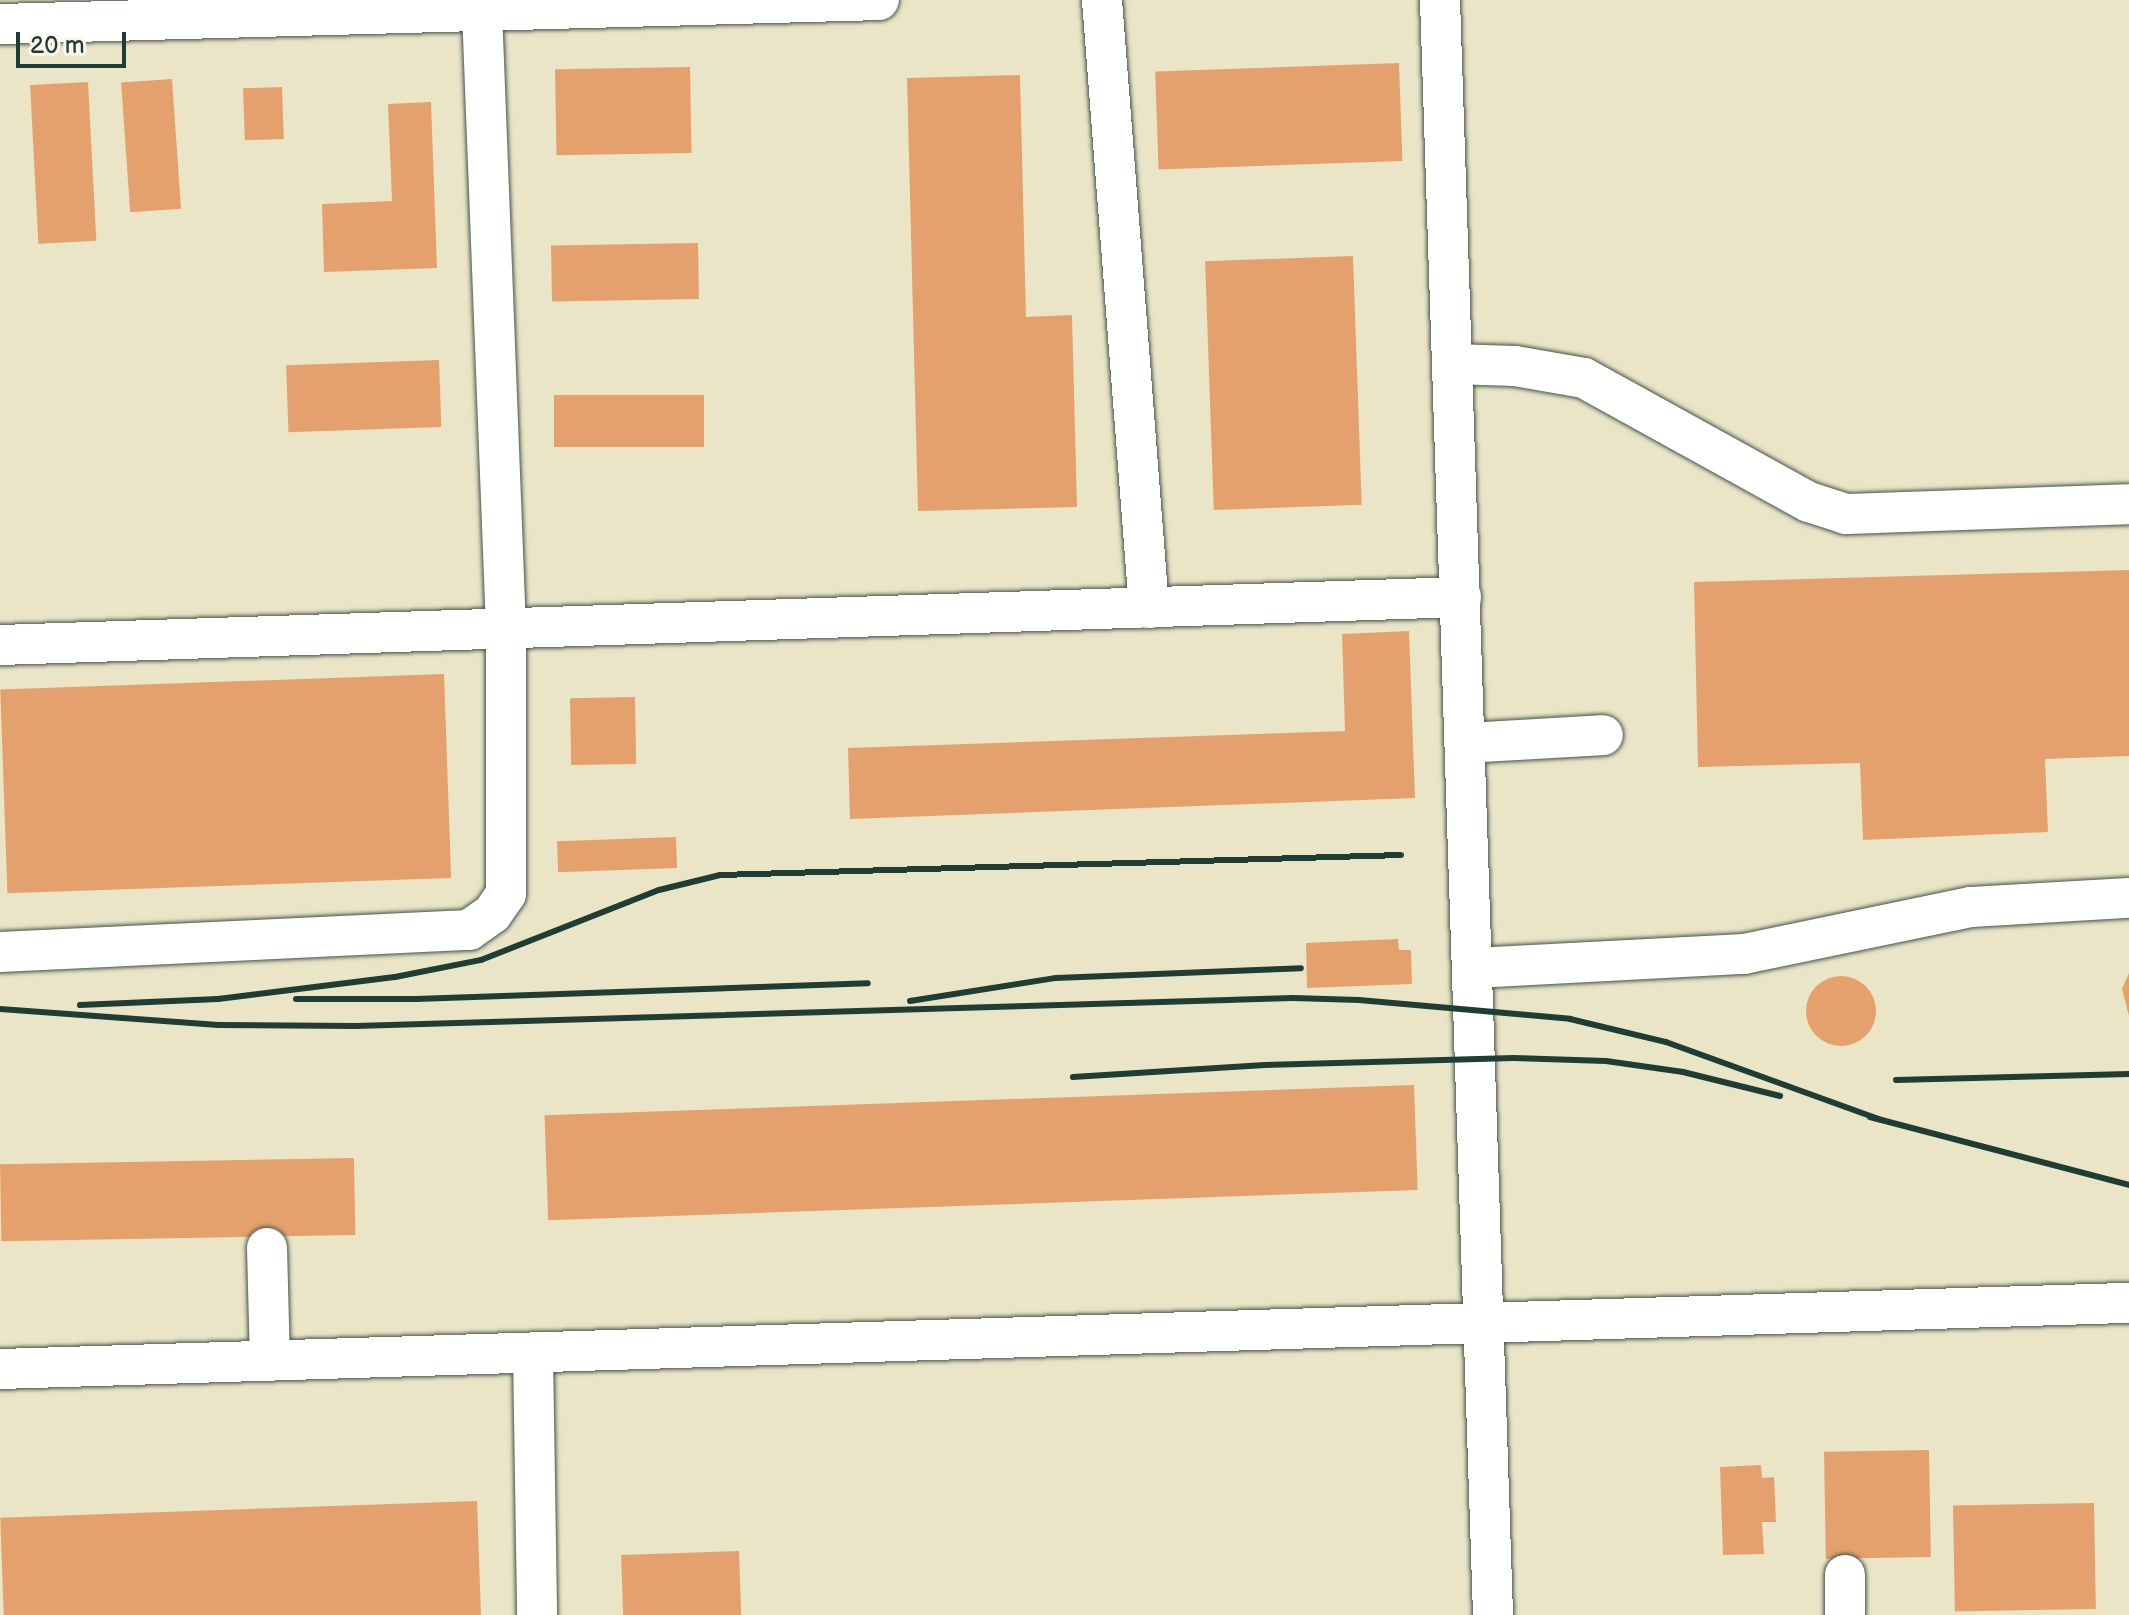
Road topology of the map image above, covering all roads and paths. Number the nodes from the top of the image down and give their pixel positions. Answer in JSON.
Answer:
{"nodes":[{"id":1,"x":879,"y":0,"type":"edge"},
{"id":2,"x":1102,"y":0,"type":"edge"},
{"id":3,"x":1440,"y":0,"type":"edge"},
{"id":4,"x":482,"y":11,"type":"junction"},
{"id":5,"x":0,"y":24,"type":"edge"},
{"id":6,"x":1452,"y":364,"type":"junction"},
{"id":7,"x":2129,"y":504,"type":"edge"},
{"id":8,"x":1461,"y":597,"type":"junction"},
{"id":9,"x":1149,"y":608,"type":"junction"},
{"id":10,"x":506,"y":629,"type":"junction"},
{"id":11,"x":0,"y":645,"type":"edge"},
{"id":12,"x":1603,"y":735,"type":"dead end"},
{"id":13,"x":1466,"y":743,"type":"junction"},
{"id":14,"x":2129,"y":898,"type":"edge"},
{"id":15,"x":0,"y":952,"type":"edge"},
{"id":16,"x":1475,"y":968,"type":"junction"},
{"id":17,"x":267,"y":1248,"type":"dead end"},
{"id":18,"x":2129,"y":1303,"type":"edge"},
{"id":19,"x":1486,"y":1323,"type":"junction"},
{"id":20,"x":533,"y":1353,"type":"junction"},
{"id":21,"x":270,"y":1361,"type":"junction"},
{"id":22,"x":0,"y":1369,"type":"edge"},
{"id":23,"x":1845,"y":1575,"type":"dead end"},
{"id":24,"x":537,"y":1615,"type":"edge"},
{"id":25,"x":1493,"y":1615,"type":"edge"},
{"id":26,"x":1845,"y":1615,"type":"edge"}],
"edges":[{"from":1,"to":4,"type":"lane"},
{"from":2,"to":9,"type":"lane"},
{"from":3,"to":6,"type":"lane"},
{"from":4,"to":5,"type":"lane"},
{"from":4,"to":10,"type":"lane"},
{"from":6,"to":7,"type":"lane"},
{"from":6,"to":8,"type":"lane"},
{"from":8,"to":9,"type":"lane"},
{"from":8,"to":13,"type":"lane"},
{"from":9,"to":10,"type":"lane"},
{"from":10,"to":11,"type":"lane"},
{"from":10,"to":15,"type":"lane"},
{"from":12,"to":13,"type":"lane"},
{"from":13,"to":16,"type":"lane"},
{"from":14,"to":16,"type":"lane"},
{"from":16,"to":19,"type":"lane"},
{"from":17,"to":21,"type":"lane"},
{"from":18,"to":19,"type":"lane"},
{"from":19,"to":20,"type":"lane"},
{"from":19,"to":25,"type":"lane"},
{"from":20,"to":21,"type":"lane"},
{"from":20,"to":24,"type":"lane"},
{"from":21,"to":22,"type":"lane"},
{"from":23,"to":26,"type":"lane"}]}
